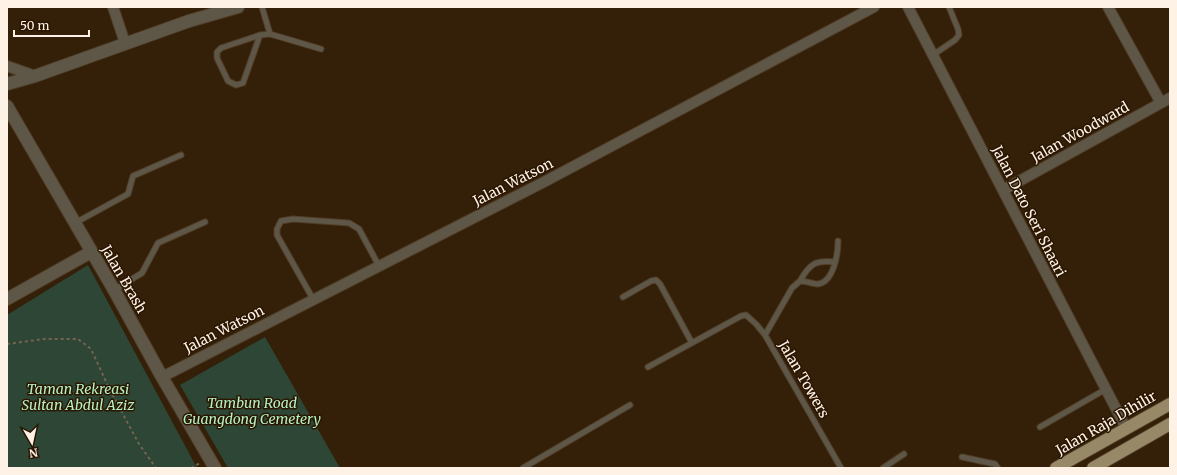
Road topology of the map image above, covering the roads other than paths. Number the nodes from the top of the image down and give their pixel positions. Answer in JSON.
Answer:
{"nodes":[{"id":1,"x":113,"y":7,"type":"edge"},
{"id":2,"x":238,"y":7,"type":"edge"},
{"id":3,"x":262,"y":7,"type":"edge"},
{"id":4,"x":874,"y":7,"type":"edge"},
{"id":5,"x":908,"y":7,"type":"edge"},
{"id":6,"x":949,"y":7,"type":"edge"},
{"id":7,"x":1108,"y":7,"type":"edge"},
{"id":8,"x":270,"y":34,"type":"junction"},
{"id":9,"x":260,"y":35,"type":"junction"},
{"id":10,"x":125,"y":43,"type":"junction"},
{"id":11,"x":320,"y":50,"type":"dead end"},
{"id":12,"x":933,"y":55,"type":"junction"},
{"id":13,"x":7,"y":66,"type":"edge"},
{"id":14,"x":35,"y":76,"type":"junction"},
{"id":15,"x":7,"y":84,"type":"edge"},
{"id":16,"x":1170,"y":98,"type":"edge"},
{"id":17,"x":1160,"y":103,"type":"junction"},
{"id":18,"x":7,"y":106,"type":"edge"},
{"id":19,"x":181,"y":155,"type":"dead end"},
{"id":20,"x":1003,"y":190,"type":"junction"},
{"id":21,"x":205,"y":222,"type":"dead end"},
{"id":22,"x":75,"y":223,"type":"junction"},
{"id":23,"x":838,"y":241,"type":"dead end"},
{"id":24,"x":91,"y":252,"type":"junction"},
{"id":25,"x":835,"y":262,"type":"junction"},
{"id":26,"x":379,"y":266,"type":"junction"},
{"id":27,"x":800,"y":281,"type":"junction"},
{"id":28,"x":114,"y":290,"type":"junction"},
{"id":29,"x":623,"y":297,"type":"dead end"},
{"id":30,"x":7,"y":299,"type":"edge"},
{"id":31,"x":313,"y":300,"type":"junction"},
{"id":32,"x":765,"y":336,"type":"junction"},
{"id":33,"x":692,"y":343,"type":"junction"},
{"id":34,"x":648,"y":367,"type":"dead end"},
{"id":35,"x":162,"y":377,"type":"junction"},
{"id":36,"x":1106,"y":389,"type":"junction"},
{"id":37,"x":1170,"y":404,"type":"edge"},
{"id":38,"x":630,"y":405,"type":"dead end"},
{"id":39,"x":1170,"y":424,"type":"edge"},
{"id":40,"x":1040,"y":427,"type":"dead end"},
{"id":41,"x":1126,"y":428,"type":"junction"},
{"id":42,"x":904,"y":454,"type":"dead end"},
{"id":43,"x":962,"y":456,"type":"dead end"},
{"id":44,"x":215,"y":468,"type":"edge"},
{"id":45,"x":522,"y":468,"type":"edge"},
{"id":46,"x":842,"y":468,"type":"edge"},
{"id":47,"x":883,"y":468,"type":"edge"},
{"id":48,"x":998,"y":468,"type":"edge"},
{"id":49,"x":1056,"y":468,"type":"edge"},
{"id":50,"x":1093,"y":468,"type":"edge"}],
"edges":[{"from":1,"to":10,"type":"street"},
{"from":2,"to":10,"type":"street"},
{"from":3,"to":8,"type":"lane"},
{"from":4,"to":26,"type":"street","name":"Jalan Watson"},
{"from":5,"to":12,"type":"street","name":"Jalan Dato Seri Shaari"},
{"from":6,"to":12,"type":"lane"},
{"from":7,"to":17,"type":"street"},
{"from":8,"to":9,"type":"lane"},
{"from":8,"to":11,"type":"lane"},
{"from":9,"to":9,"type":"lane"},
{"from":10,"to":14,"type":"street"},
{"from":12,"to":20,"type":"street","name":"Jalan Dato Seri Shaari"},
{"from":13,"to":14,"type":"street"},
{"from":14,"to":15,"type":"street"},
{"from":16,"to":17,"type":"street","name":"Jalan Woodward"},
{"from":17,"to":20,"type":"street","name":"Jalan Woodward"},
{"from":18,"to":22,"type":"street","name":"Jalan Brash"},
{"from":19,"to":22,"type":"lane"},
{"from":20,"to":36,"type":"street","name":"Jalan Dato Seri Shaari"},
{"from":21,"to":28,"type":"lane"},
{"from":22,"to":24,"type":"street","name":"Jalan Brash"},
{"from":23,"to":25,"type":"lane"},
{"from":24,"to":28,"type":"street","name":"Jalan Brash"},
{"from":24,"to":30,"type":"street"},
{"from":25,"to":27,"type":"lane","name":"Jalan Towers"},
{"from":25,"to":27,"type":"lane"},
{"from":26,"to":31,"type":"street","name":"Jalan Watson"},
{"from":26,"to":31,"type":"lane"},
{"from":27,"to":32,"type":"lane","name":"Jalan Towers"},
{"from":28,"to":35,"type":"street","name":"Jalan Brash"},
{"from":29,"to":33,"type":"lane"},
{"from":31,"to":35,"type":"street","name":"Jalan Watson"},
{"from":32,"to":33,"type":"lane"},
{"from":32,"to":46,"type":"lane","name":"Jalan Towers"},
{"from":33,"to":34,"type":"lane"},
{"from":35,"to":44,"type":"street","name":"Jalan Brash"},
{"from":36,"to":40,"type":"lane"},
{"from":36,"to":41,"type":"street","name":"Jalan Dato Seri Shaari"},
{"from":37,"to":41,"type":"main road","name":"Jalan Raja Dihilir"},
{"from":38,"to":45,"type":"lane"},
{"from":39,"to":50,"type":"main road"},
{"from":41,"to":49,"type":"main road","name":"Jalan Raja Dihilir"},
{"from":42,"to":47,"type":"lane"},
{"from":43,"to":48,"type":"lane"}]}
